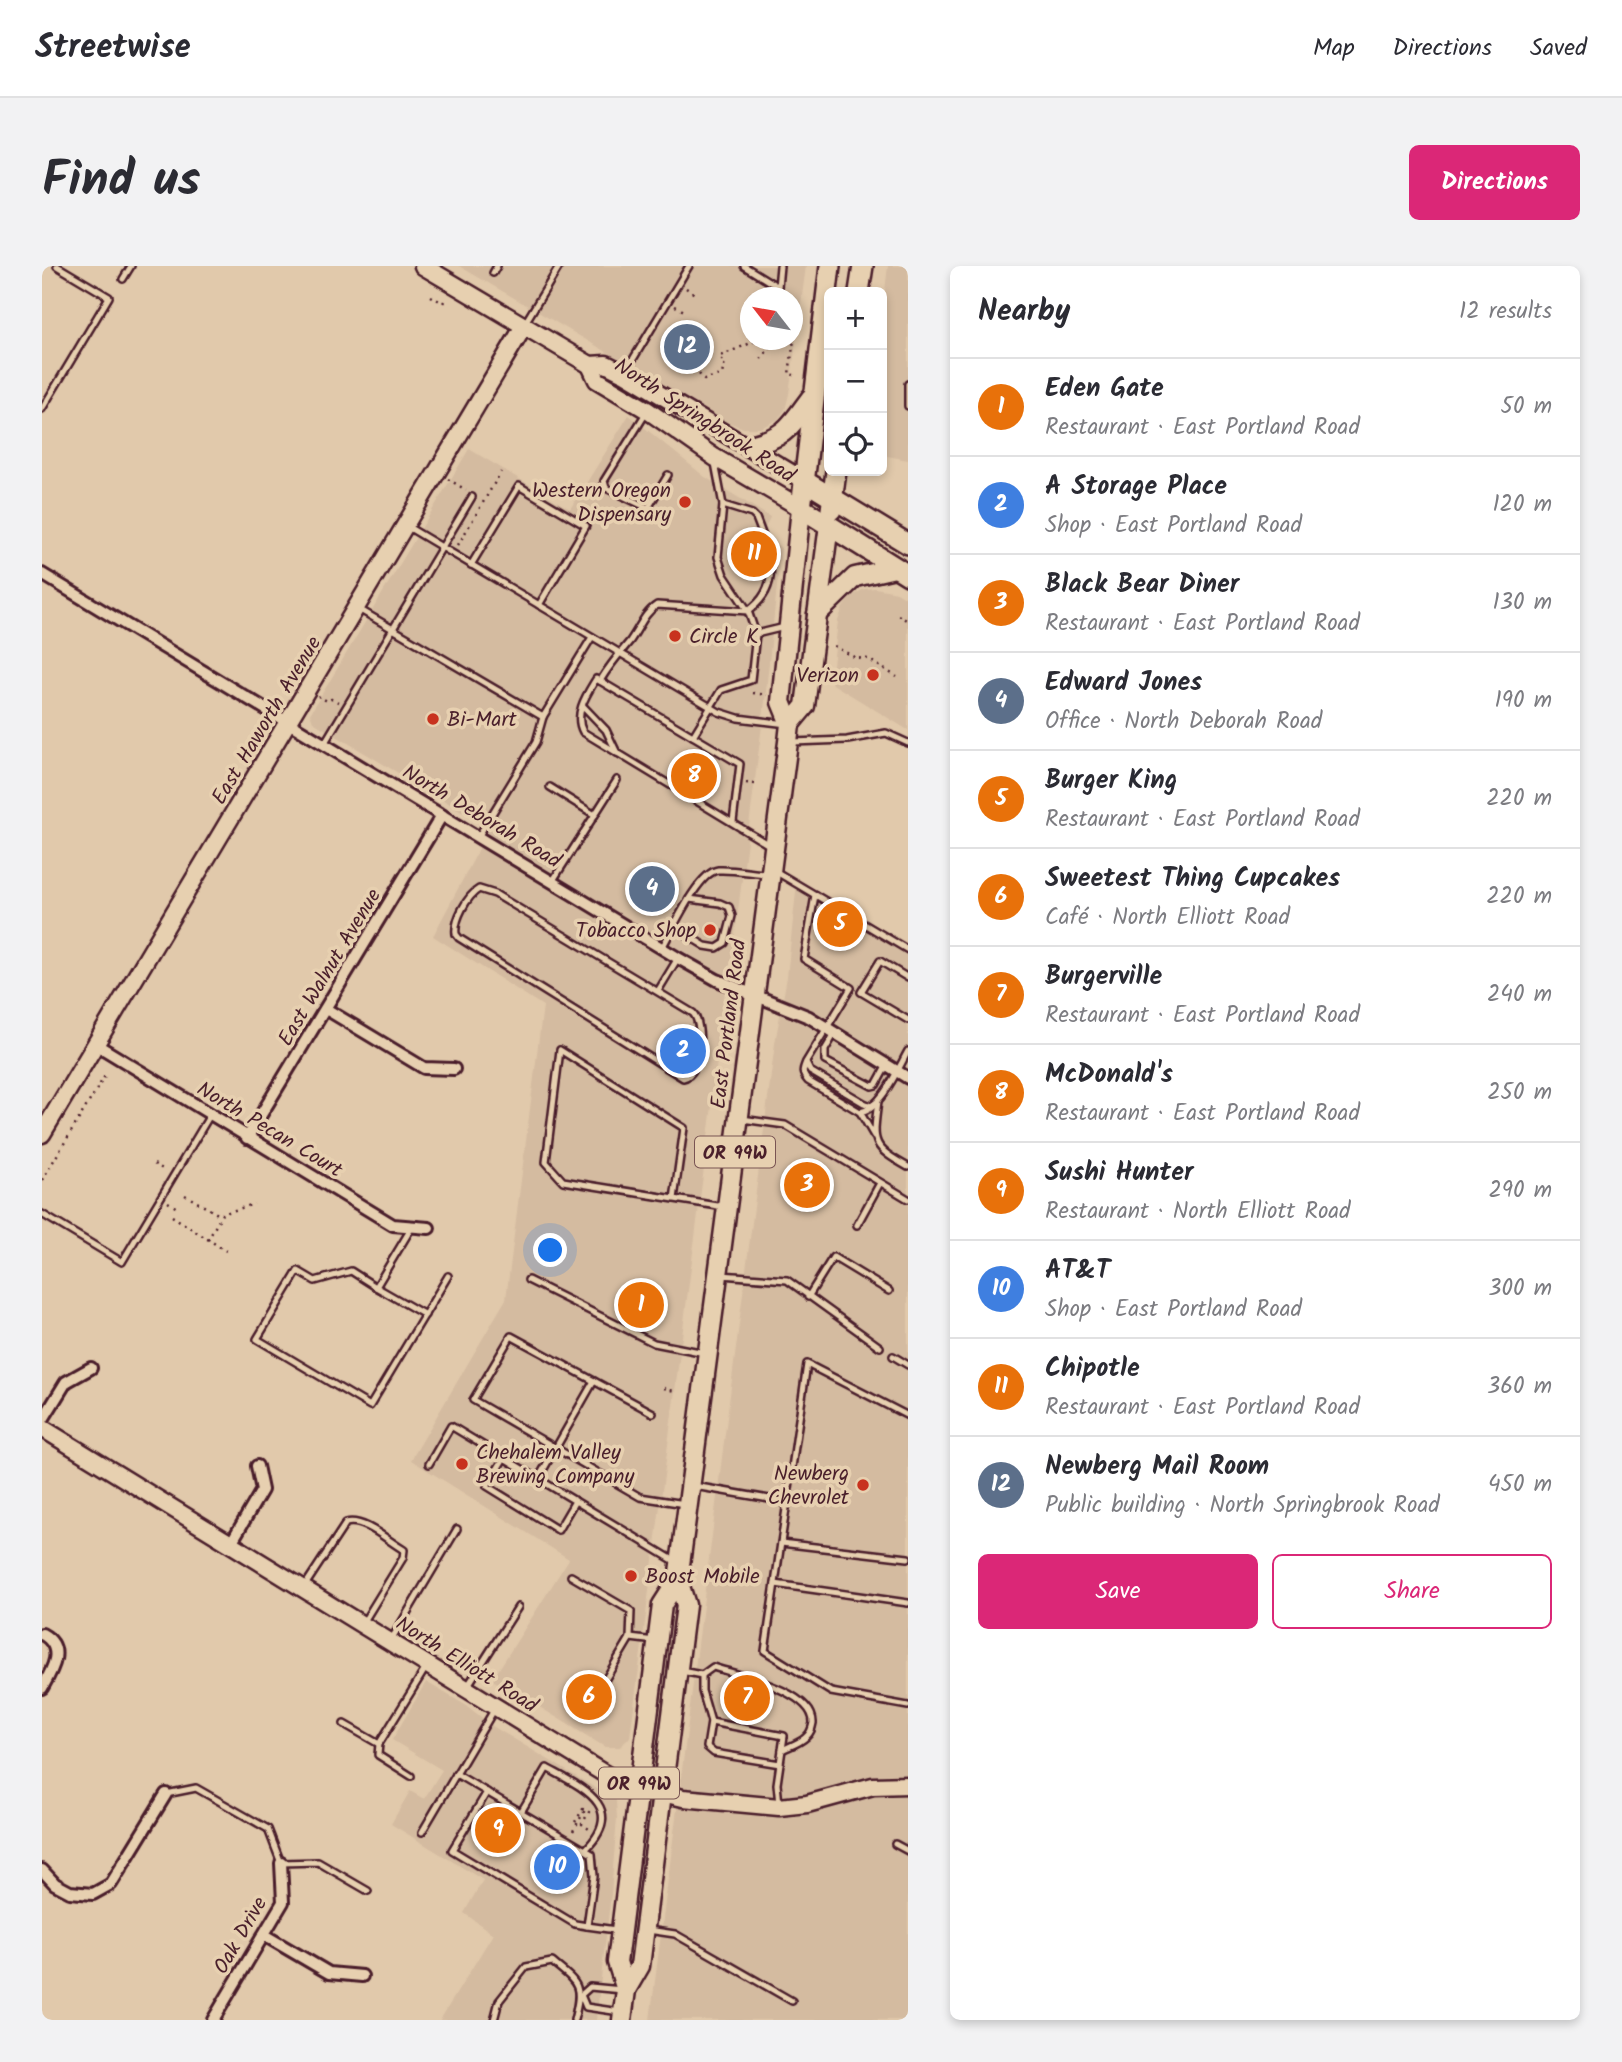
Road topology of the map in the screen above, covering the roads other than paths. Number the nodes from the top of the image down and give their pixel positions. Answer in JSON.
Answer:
{"nodes":[{"id":1,"x":57,"y":266,"type":"edge"},
{"id":2,"x":131,"y":266,"type":"edge"},
{"id":3,"x":423,"y":266,"type":"edge"},
{"id":4,"x":497,"y":266,"type":"edge"},
{"id":5,"x":690,"y":266,"type":"edge"},
{"id":6,"x":744,"y":266,"type":"edge"},
{"id":7,"x":780,"y":266,"type":"edge"},
{"id":8,"x":830,"y":266,"type":"edge"},
{"id":9,"x":863,"y":266,"type":"edge"},
{"id":10,"x":559,"y":267,"type":"edge"},
{"id":11,"x":493,"y":273,"type":"dead end"},
{"id":12,"x":123,"y":279,"type":"dead end"},
{"id":13,"x":860,"y":287,"type":"edge"},
{"id":14,"x":524,"y":326,"type":"junction"},
{"id":15,"x":590,"y":365,"type":"junction"},
{"id":16,"x":624,"y":373,"type":"junction"},
{"id":17,"x":908,"y":384,"type":"edge"},
{"id":18,"x":814,"y":394,"type":"junction"},
{"id":19,"x":908,"y":406,"type":"edge"},
{"id":20,"x":42,"y":409,"type":"edge"},
{"id":21,"x":647,"y":410,"type":"junction"},
{"id":22,"x":748,"y":446,"type":"junction"},
{"id":23,"x":714,"y":457,"type":"junction"},
{"id":24,"x":668,"y":475,"type":"dead end"},
{"id":25,"x":835,"y":476,"type":"edge"},
{"id":26,"x":803,"y":480,"type":"junction"},
{"id":27,"x":472,"y":497,"type":"dead end"},
{"id":28,"x":832,"y":498,"type":"junction"},
{"id":29,"x":723,"y":505,"type":"junction"},
{"id":30,"x":800,"y":508,"type":"junction"},
{"id":31,"x":829,"y":525,"type":"junction"},
{"id":32,"x":407,"y":526,"type":"junction"},
{"id":33,"x":908,"y":544,"type":"edge"},
{"id":34,"x":443,"y":548,"type":"junction"},
{"id":35,"x":471,"y":565,"type":"junction"},
{"id":36,"x":902,"y":572,"type":"edge"},
{"id":37,"x":42,"y":574,"type":"edge"},
{"id":38,"x":539,"y":605,"type":"junction"},
{"id":39,"x":357,"y":608,"type":"junction"},
{"id":40,"x":748,"y":611,"type":"junction"},
{"id":41,"x":817,"y":614,"type":"junction"},
{"id":42,"x":789,"y":626,"type":"junction"},
{"id":43,"x":394,"y":629,"type":"junction"},
{"id":44,"x":757,"y":634,"type":"junction"},
{"id":45,"x":592,"y":637,"type":"junction"},
{"id":46,"x":619,"y":652,"type":"junction"},
{"id":47,"x":600,"y":681,"type":"junction"},
{"id":48,"x":583,"y":706,"type":"junction"},
{"id":49,"x":710,"y":707,"type":"junction"},
{"id":50,"x":543,"y":717,"type":"junction"},
{"id":51,"x":289,"y":723,"type":"junction"},
{"id":52,"x":789,"y":733,"type":"junction"},
{"id":53,"x":693,"y":736,"type":"junction"},
{"id":54,"x":908,"y":743,"type":"edge"},
{"id":55,"x":324,"y":744,"type":"junction"},
{"id":56,"x":617,"y":753,"type":"junction"},
{"id":57,"x":617,"y":780,"type":"dead end"},
{"id":58,"x":550,"y":787,"type":"dead end"},
{"id":59,"x":442,"y":815,"type":"junction"},
{"id":60,"x":594,"y":815,"type":"junction"},
{"id":61,"x":733,"y":822,"type":"junction"},
{"id":62,"x":478,"y":837,"type":"junction"},
{"id":63,"x":774,"y":848,"type":"junction"},
{"id":64,"x":770,"y":872,"type":"junction"},
{"id":65,"x":552,"y":882,"type":"junction"},
{"id":66,"x":815,"y":895,"type":"junction"},
{"id":67,"x":689,"y":899,"type":"junction"},
{"id":68,"x":674,"y":927,"type":"junction"},
{"id":69,"x":662,"y":948,"type":"junction"},
{"id":70,"x":908,"y":950,"type":"edge"},
{"id":71,"x":678,"y":958,"type":"junction"},
{"id":72,"x":908,"y":978,"type":"edge"},
{"id":73,"x":851,"y":988,"type":"junction"},
{"id":74,"x":658,"y":991,"type":"junction"},
{"id":75,"x":861,"y":992,"type":"junction"},
{"id":76,"x":755,"y":995,"type":"junction"},
{"id":77,"x":326,"y":1009,"type":"junction"},
{"id":78,"x":908,"y":1020,"type":"edge"},
{"id":79,"x":831,"y":1031,"type":"junction"},
{"id":80,"x":97,"y":1045,"type":"junction"},
{"id":81,"x":908,"y":1052,"type":"edge"},
{"id":82,"x":806,"y":1062,"type":"junction"},
{"id":83,"x":892,"y":1068,"type":"junction"},
{"id":84,"x":454,"y":1069,"type":"dead end"},
{"id":85,"x":908,"y":1078,"type":"edge"},
{"id":86,"x":878,"y":1101,"type":"junction"},
{"id":87,"x":860,"y":1112,"type":"junction"},
{"id":88,"x":210,"y":1115,"type":"junction"},
{"id":89,"x":739,"y":1118,"type":"junction"},
{"id":90,"x":42,"y":1134,"type":"edge"},
{"id":91,"x":874,"y":1136,"type":"junction"},
{"id":92,"x":247,"y":1138,"type":"junction"},
{"id":93,"x":908,"y":1167,"type":"edge"},
{"id":94,"x":880,"y":1182,"type":"junction"},
{"id":95,"x":674,"y":1199,"type":"junction"},
{"id":96,"x":908,"y":1199,"type":"edge"},
{"id":97,"x":727,"y":1207,"type":"junction"},
{"id":98,"x":42,"y":1214,"type":"edge"},
{"id":99,"x":857,"y":1225,"type":"dead end"},
{"id":100,"x":412,"y":1227,"type":"junction"},
{"id":101,"x":429,"y":1228,"type":"dead end"},
{"id":102,"x":718,"y":1275,"type":"junction"},
{"id":103,"x":448,"y":1276,"type":"dead end"},
{"id":104,"x":528,"y":1280,"type":"dead end"},
{"id":105,"x":376,"y":1287,"type":"junction"},
{"id":106,"x":889,"y":1291,"type":"dead end"},
{"id":107,"x":808,"y":1297,"type":"junction"},
{"id":108,"x":425,"y":1315,"type":"junction"},
{"id":109,"x":880,"y":1347,"type":"dead end"},
{"id":110,"x":708,"y":1353,"type":"junction"},
{"id":111,"x":893,"y":1356,"type":"dead end"},
{"id":112,"x":908,"y":1365,"type":"edge"},
{"id":113,"x":91,"y":1368,"type":"dead end"},
{"id":114,"x":594,"y":1381,"type":"junction"},
{"id":115,"x":653,"y":1413,"type":"dead end"},
{"id":116,"x":908,"y":1416,"type":"edge"},
{"id":117,"x":42,"y":1421,"type":"edge"},
{"id":118,"x":42,"y":1428,"type":"edge"},
{"id":119,"x":556,"y":1448,"type":"junction"},
{"id":120,"x":504,"y":1458,"type":"junction"},
{"id":121,"x":429,"y":1464,"type":"dead end"},
{"id":122,"x":257,"y":1465,"type":"dead end"},
{"id":123,"x":538,"y":1479,"type":"junction"},
{"id":124,"x":689,"y":1495,"type":"junction"},
{"id":125,"x":575,"y":1501,"type":"junction"},
{"id":126,"x":787,"y":1502,"type":"junction"},
{"id":127,"x":457,"y":1529,"type":"dead end"},
{"id":128,"x":231,"y":1543,"type":"junction"},
{"id":129,"x":780,"y":1544,"type":"junction"},
{"id":130,"x":908,"y":1558,"type":"edge"},
{"id":131,"x":679,"y":1572,"type":"junction"},
{"id":132,"x":571,"y":1576,"type":"dead end"},
{"id":133,"x":775,"y":1584,"type":"junction"},
{"id":134,"x":304,"y":1587,"type":"junction"},
{"id":135,"x":908,"y":1603,"type":"edge"},
{"id":136,"x":517,"y":1606,"type":"dead end"},
{"id":137,"x":363,"y":1623,"type":"junction"},
{"id":138,"x":42,"y":1633,"type":"edge"},
{"id":139,"x":631,"y":1638,"type":"junction"},
{"id":140,"x":391,"y":1640,"type":"junction"},
{"id":141,"x":657,"y":1642,"type":"junction"},
{"id":142,"x":429,"y":1663,"type":"junction"},
{"id":143,"x":47,"y":1670,"type":"edge"},
{"id":144,"x":678,"y":1670,"type":"junction"},
{"id":145,"x":702,"y":1675,"type":"junction"},
{"id":146,"x":602,"y":1685,"type":"dead end"},
{"id":147,"x":42,"y":1688,"type":"edge"},
{"id":148,"x":467,"y":1688,"type":"junction"},
{"id":149,"x":908,"y":1706,"type":"edge"},
{"id":150,"x":496,"y":1707,"type":"junction"},
{"id":151,"x":711,"y":1723,"type":"junction"},
{"id":152,"x":344,"y":1724,"type":"dead end"},
{"id":153,"x":379,"y":1744,"type":"junction"},
{"id":154,"x":782,"y":1750,"type":"junction"},
{"id":155,"x":780,"y":1764,"type":"junction"},
{"id":156,"x":456,"y":1774,"type":"junction"},
{"id":157,"x":411,"y":1776,"type":"dead end"},
{"id":158,"x":908,"y":1785,"type":"edge"},
{"id":159,"x":638,"y":1787,"type":"junction"},
{"id":160,"x":487,"y":1792,"type":"junction"},
{"id":161,"x":662,"y":1792,"type":"junction"},
{"id":162,"x":166,"y":1794,"type":"joint"},
{"id":163,"x":779,"y":1807,"type":"junction"},
{"id":164,"x":521,"y":1812,"type":"junction"},
{"id":165,"x":422,"y":1832,"type":"dead end"},
{"id":166,"x":895,"y":1844,"type":"dead end"},
{"id":167,"x":585,"y":1850,"type":"junction"},
{"id":168,"x":908,"y":1852,"type":"edge"},
{"id":169,"x":281,"y":1863,"type":"junction"},
{"id":170,"x":42,"y":1870,"type":"edge"},
{"id":171,"x":368,"y":1891,"type":"dead end"},
{"id":172,"x":587,"y":1926,"type":"junction"},
{"id":173,"x":621,"y":1930,"type":"junction"},
{"id":174,"x":645,"y":1930,"type":"junction"},
{"id":175,"x":264,"y":1935,"type":"junction"},
{"id":176,"x":362,"y":1976,"type":"dead end"},
{"id":177,"x":625,"y":1990,"type":"junction"},
{"id":178,"x":581,"y":1995,"type":"junction"},
{"id":179,"x":792,"y":2001,"type":"dead end"},
{"id":180,"x":622,"y":2016,"type":"edge"},
{"id":181,"x":213,"y":2020,"type":"edge"},
{"id":182,"x":494,"y":2020,"type":"edge"},
{"id":183,"x":575,"y":2020,"type":"edge"}],
"edges":[{"from":1,"to":20,"type":"lane"},
{"from":2,"to":12,"type":"lane"},
{"from":3,"to":14,"type":"street","name":"North Springbrook Road"},
{"from":4,"to":11,"type":"lane"},
{"from":5,"to":16,"type":"lane"},
{"from":6,"to":7,"type":"lane"},
{"from":8,"to":18,"type":"highway","name":"East Portland Road","number":"OR 99W"},
{"from":9,"to":13,"type":"highway"},
{"from":10,"to":14,"type":"lane"},
{"from":14,"to":15,"type":"street","name":"North Springbrook Road"},
{"from":14,"to":32,"type":"street","name":"East Haworth Avenue"},
{"from":15,"to":16,"type":"street","name":"North Springbrook Road"},
{"from":15,"to":21,"type":"street","name":"North Springbrook Road"},
{"from":16,"to":22,"type":"street","name":"North Springbrook Road"},
{"from":17,"to":19,"type":"lane"},
{"from":18,"to":22,"type":"highway"},
{"from":18,"to":26,"type":"highway","name":"East Portland Road","number":"OR 99W"},
{"from":21,"to":23,"type":"street","name":"North Springbrook Road"},
{"from":21,"to":24,"type":"lane"},
{"from":22,"to":26,"type":"street","name":"North Springbrook Road"},
{"from":23,"to":29,"type":"lane"},
{"from":23,"to":30,"type":"street","name":"North Springbrook Road"},
{"from":25,"to":28,"type":"highway","name":"East Portland Road","number":"OR 99W"},
{"from":26,"to":28,"type":"highway","name":"North Springbrook Road"},
{"from":26,"to":30,"type":"highway","name":"East Portland Road","number":"OR 99W"},
{"from":27,"to":34,"type":"lane"},
{"from":28,"to":31,"type":"highway","name":"East Portland Road","number":"OR 99W"},
{"from":28,"to":33,"type":"highway","name":"North Springbrook Road"},
{"from":29,"to":40,"type":"lane"},
{"from":29,"to":40,"type":"lane"},
{"from":30,"to":31,"type":"highway","name":"North Springbrook Road"},
{"from":30,"to":42,"type":"main road","name":"East Portland Road","number":"OR 99W"},
{"from":31,"to":36,"type":"highway","name":"North Springbrook Road"},
{"from":31,"to":41,"type":"main road","name":"East Portland Road","number":"OR 99W"},
{"from":32,"to":34,"type":"lane"},
{"from":32,"to":39,"type":"street","name":"East Haworth Avenue"},
{"from":34,"to":35,"type":"lane"},
{"from":34,"to":43,"type":"lane"},
{"from":35,"to":38,"type":"lane"},
{"from":35,"to":38,"type":"lane"},
{"from":36,"to":41,"type":"main road"},
{"from":37,"to":51,"type":"street","name":"North Deborah Road"},
{"from":38,"to":45,"type":"lane"},
{"from":39,"to":43,"type":"lane"},
{"from":39,"to":51,"type":"street","name":"East Haworth Avenue"},
{"from":40,"to":44,"type":"lane"},
{"from":40,"to":46,"type":"lane"},
{"from":41,"to":52,"type":"main road","name":"East Portland Road","number":"OR 99W"},
{"from":42,"to":44,"type":"lane"},
{"from":42,"to":52,"type":"main road","name":"East Portland Road","number":"OR 99W"},
{"from":43,"to":50,"type":"lane"},
{"from":43,"to":55,"type":"lane"},
{"from":44,"to":49,"type":"lane"},
{"from":45,"to":46,"type":"lane"},
{"from":45,"to":50,"type":"lane"},
{"from":46,"to":47,"type":"lane"},
{"from":46,"to":49,"type":"lane"},
{"from":47,"to":48,"type":"lane"},
{"from":47,"to":53,"type":"lane"},
{"from":48,"to":56,"type":"lane"},
{"from":48,"to":56,"type":"lane"},
{"from":49,"to":52,"type":"lane"},
{"from":49,"to":53,"type":"lane"},
{"from":50,"to":62,"type":"lane"},
{"from":51,"to":55,"type":"street","name":"North Deborah Road"},
{"from":51,"to":80,"type":"street","name":"East Haworth Avenue"},
{"from":52,"to":54,"type":"lane"},
{"from":52,"to":63,"type":"main road","name":"East Portland Road","number":"OR 99W"},
{"from":53,"to":61,"type":"lane"},
{"from":55,"to":59,"type":"street","name":"North Deborah Road"},
{"from":56,"to":61,"type":"lane"},
{"from":57,"to":60,"type":"lane"},
{"from":58,"to":60,"type":"lane"},
{"from":59,"to":62,"type":"street","name":"North Deborah Road"},
{"from":59,"to":77,"type":"street","name":"East Walnut Avenue"},
{"from":60,"to":65,"type":"lane"},
{"from":61,"to":63,"type":"lane"},
{"from":62,"to":65,"type":"street","name":"North Deborah Road"},
{"from":63,"to":64,"type":"main road","name":"East Portland Road","number":"OR 99W"},
{"from":64,"to":66,"type":"lane"},
{"from":64,"to":67,"type":"lane"},
{"from":64,"to":76,"type":"main road","name":"East Portland Road","number":"OR 99W"},
{"from":65,"to":69,"type":"street","name":"North Deborah Road"},
{"from":66,"to":70,"type":"lane"},
{"from":66,"to":73,"type":"lane"},
{"from":67,"to":68,"type":"lane"},
{"from":67,"to":68,"type":"lane"},
{"from":68,"to":69,"type":"lane"},
{"from":69,"to":71,"type":"street","name":"North Deborah Road"},
{"from":71,"to":74,"type":"lane"},
{"from":71,"to":76,"type":"street","name":"North Deborah Road"},
{"from":72,"to":75,"type":"lane"},
{"from":73,"to":75,"type":"lane"},
{"from":73,"to":79,"type":"lane"},
{"from":74,"to":74,"type":"lane"},
{"from":75,"to":78,"type":"lane"},
{"from":76,"to":79,"type":"street","name":"North Deborah Road"},
{"from":76,"to":89,"type":"main road","name":"East Portland Road","number":"OR 99W"},
{"from":77,"to":84,"type":"street"},
{"from":77,"to":92,"type":"street","name":"East Walnut Avenue"},
{"from":79,"to":82,"type":"lane"},
{"from":79,"to":83,"type":"street","name":"North Deborah Road"},
{"from":79,"to":83,"type":"lane"},
{"from":80,"to":88,"type":"street","name":"North Pecan Court"},
{"from":80,"to":90,"type":"street","name":"East Haworth Avenue"},
{"from":81,"to":83,"type":"lane"},
{"from":82,"to":86,"type":"lane"},
{"from":82,"to":87,"type":"lane"},
{"from":83,"to":85,"type":"street","name":"North Deborah Road"},
{"from":83,"to":86,"type":"lane"},
{"from":86,"to":87,"type":"lane"},
{"from":86,"to":91,"type":"lane"},
{"from":87,"to":91,"type":"lane"},
{"from":88,"to":92,"type":"street","name":"North Pecan Court"},
{"from":88,"to":98,"type":"lane"},
{"from":89,"to":94,"type":"lane"},
{"from":89,"to":97,"type":"main road","name":"East Portland Road","number":"OR 99W"},
{"from":91,"to":93,"type":"lane"},
{"from":92,"to":100,"type":"street","name":"North Pecan Court"},
{"from":94,"to":96,"type":"lane"},
{"from":94,"to":99,"type":"lane"},
{"from":95,"to":95,"type":"lane"},
{"from":95,"to":97,"type":"lane"},
{"from":97,"to":102,"type":"main road","name":"East Portland Road","number":"OR 99W"},
{"from":100,"to":101,"type":"street","name":"North Pecan Court"},
{"from":100,"to":105,"type":"lane"},
{"from":102,"to":107,"type":"lane"},
{"from":102,"to":110,"type":"main road","name":"East Portland Road","number":"OR 99W"},
{"from":103,"to":108,"type":"lane"},
{"from":104,"to":110,"type":"lane"},
{"from":105,"to":108,"type":"lane"},
{"from":105,"to":108,"type":"lane"},
{"from":106,"to":107,"type":"lane"},
{"from":107,"to":109,"type":"lane"},
{"from":110,"to":124,"type":"main road","name":"East Portland Road","number":"OR 99W"},
{"from":111,"to":112,"type":"lane"},
{"from":113,"to":117,"type":"street"},
{"from":114,"to":115,"type":"lane"},
{"from":114,"to":119,"type":"lane"},
{"from":114,"to":119,"type":"lane"},
{"from":116,"to":126,"type":"lane"},
{"from":118,"to":128,"type":"street","name":"North Elliott Road"},
{"from":119,"to":123,"type":"lane"},
{"from":119,"to":124,"type":"lane"},
{"from":120,"to":121,"type":"lane"},
{"from":120,"to":123,"type":"lane"},
{"from":120,"to":125,"type":"lane"},
{"from":122,"to":128,"type":"street"},
{"from":123,"to":125,"type":"lane"},
{"from":124,"to":126,"type":"lane"},
{"from":124,"to":131,"type":"main road","name":"East Portland Road","number":"OR 99W"},
{"from":125,"to":131,"type":"lane"},
{"from":126,"to":129,"type":"lane"},
{"from":127,"to":140,"type":"lane"},
{"from":128,"to":134,"type":"street","name":"North Elliott Road"},
{"from":129,"to":130,"type":"lane"},
{"from":129,"to":133,"type":"lane"},
{"from":131,"to":141,"type":"main road","name":"East Portland Road","number":"OR 99W"},
{"from":131,"to":144,"type":"main road","name":"East Portland Road","number":"OR 99W"},
{"from":132,"to":139,"type":"lane"},
{"from":133,"to":135,"type":"lane"},
{"from":133,"to":149,"type":"lane"},
{"from":134,"to":137,"type":"street","name":"North Elliott Road"},
{"from":134,"to":137,"type":"lane"},
{"from":136,"to":148,"type":"lane"},
{"from":137,"to":140,"type":"street","name":"North Elliott Road"},
{"from":138,"to":143,"type":"street"},
{"from":139,"to":141,"type":"lane"},
{"from":139,"to":146,"type":"lane"},
{"from":140,"to":142,"type":"street","name":"North Elliott Road"},
{"from":141,"to":159,"type":"main road","name":"East Portland Road","number":"OR 99W"},
{"from":142,"to":148,"type":"street","name":"North Elliott Road"},
{"from":142,"to":153,"type":"lane"},
{"from":143,"to":147,"type":"street"},
{"from":144,"to":145,"type":"lane"},
{"from":144,"to":161,"type":"main road","name":"East Portland Road","number":"OR 99W"},
{"from":145,"to":151,"type":"lane"},
{"from":145,"to":154,"type":"lane"},
{"from":148,"to":150,"type":"street","name":"North Elliott Road"},
{"from":150,"to":156,"type":"lane"},
{"from":150,"to":159,"type":"street","name":"North Elliott Road"},
{"from":151,"to":154,"type":"lane"},
{"from":151,"to":155,"type":"lane"},
{"from":152,"to":153,"type":"lane"},
{"from":153,"to":157,"type":"lane"},
{"from":154,"to":155,"type":"lane"},
{"from":155,"to":163,"type":"lane"},
{"from":156,"to":160,"type":"lane"},
{"from":156,"to":165,"type":"lane"},
{"from":158,"to":163,"type":"street","name":"North Elliott Road"},
{"from":159,"to":161,"type":"street","name":"North Elliott Road"},
{"from":159,"to":173,"type":"main road","name":"East Portland Road","number":"OR 99W"},
{"from":160,"to":164,"type":"lane"},
{"from":160,"to":172,"type":"lane"},
{"from":161,"to":163,"type":"street","name":"North Elliott Road"},
{"from":161,"to":174,"type":"main road","name":"East Portland Road","number":"OR 99W"},
{"from":162,"to":169,"type":"lane"},
{"from":162,"to":170,"type":"street"},
{"from":164,"to":167,"type":"lane"},
{"from":164,"to":167,"type":"lane"},
{"from":166,"to":168,"type":"lane"},
{"from":167,"to":172,"type":"lane"},
{"from":169,"to":171,"type":"lane"},
{"from":169,"to":175,"type":"street","name":"Oak Drive"},
{"from":172,"to":173,"type":"lane"},
{"from":173,"to":177,"type":"main road","name":"East Portland Road","number":"OR 99W"},
{"from":174,"to":177,"type":"main road","name":"East Portland Road","number":"OR 99W"},
{"from":174,"to":179,"type":"lane"},
{"from":175,"to":176,"type":"street"},
{"from":175,"to":181,"type":"street","name":"Oak Drive"},
{"from":177,"to":178,"type":"lane"},
{"from":177,"to":180,"type":"main road","name":"East Portland Road","number":"OR 99W"},
{"from":178,"to":180,"type":"lane"},
{"from":178,"to":182,"type":"lane"},
{"from":178,"to":183,"type":"lane"}]}
